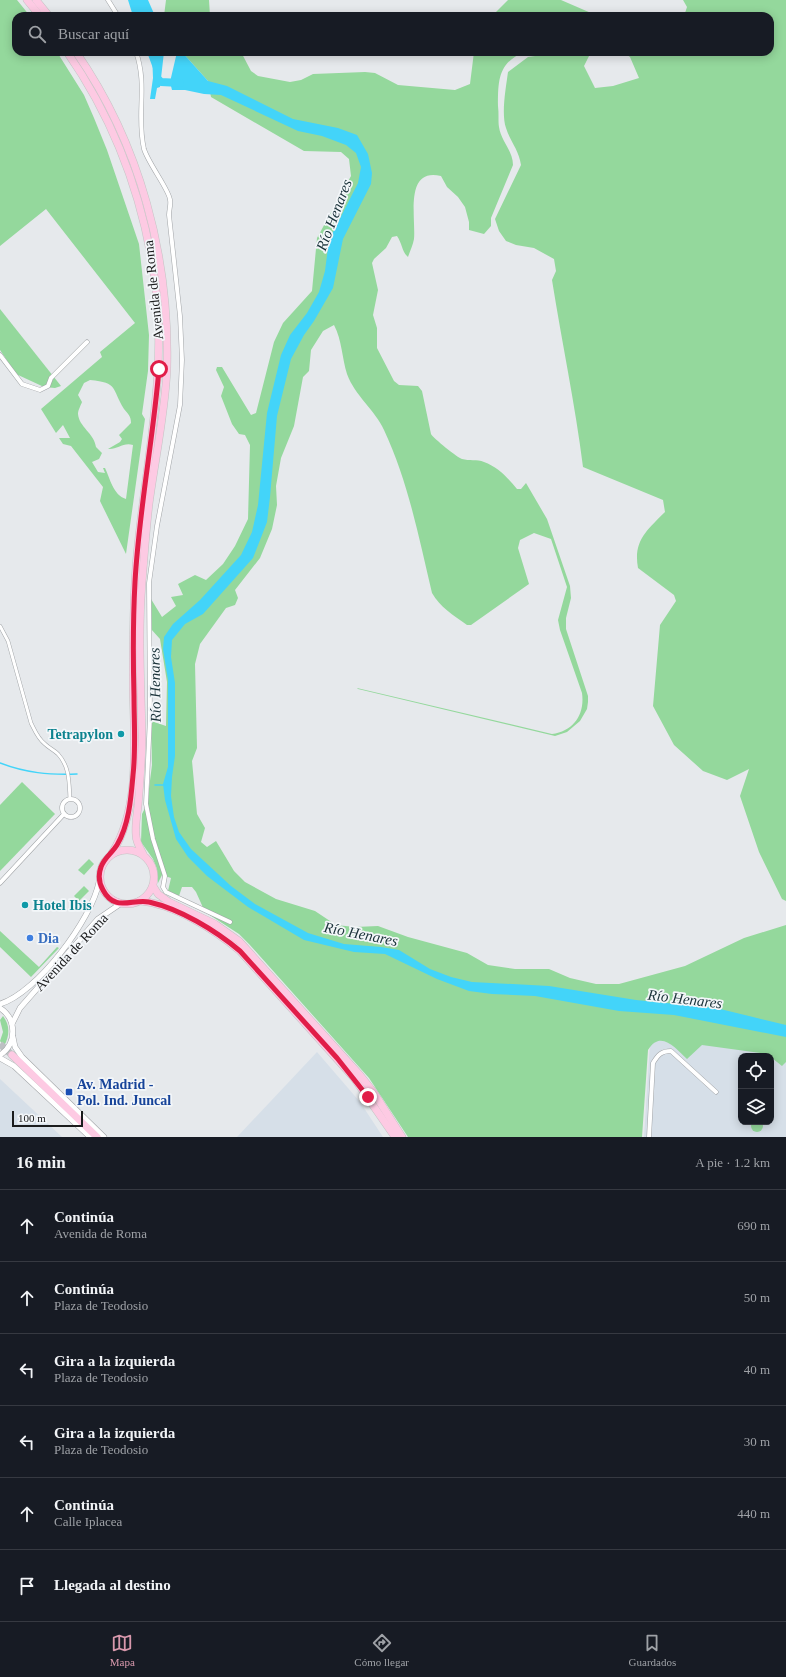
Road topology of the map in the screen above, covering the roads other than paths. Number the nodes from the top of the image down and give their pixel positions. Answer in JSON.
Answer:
{"nodes":[{"id":1,"x":27,"y":0,"type":"edge"},
{"id":2,"x":36,"y":0,"type":"edge"},
{"id":3,"x":108,"y":0,"type":"edge"},
{"id":4,"x":37,"y":12,"type":"edge"},
{"id":5,"x":46,"y":12,"type":"edge"},
{"id":6,"x":116,"y":12,"type":"edge"},
{"id":7,"x":70,"y":56,"type":"edge"},
{"id":8,"x":79,"y":56,"type":"edge"},
{"id":9,"x":137,"y":56,"type":"edge"},
{"id":10,"x":87,"y":342,"type":"dead end"},
{"id":11,"x":0,"y":355,"type":"edge"},
{"id":12,"x":0,"y":626,"type":"edge"},
{"id":13,"x":70,"y":799,"type":"junction"},
{"id":14,"x":64,"y":814,"type":"junction"},
{"id":15,"x":112,"y":853,"type":"junction"},
{"id":16,"x":143,"y":854,"type":"junction"},
{"id":17,"x":0,"y":882,"type":"edge"},
{"id":18,"x":100,"y":882,"type":"junction"},
{"id":19,"x":153,"y":886,"type":"junction"},
{"id":20,"x":140,"y":901,"type":"junction"},
{"id":21,"x":120,"y":904,"type":"junction"},
{"id":22,"x":230,"y":922,"type":"dead end"},
{"id":23,"x":0,"y":1004,"type":"edge"},
{"id":24,"x":0,"y":1008,"type":"edge"},
{"id":25,"x":12,"y":1024,"type":"junction"},
{"id":26,"x":13,"y":1037,"type":"junction"},
{"id":27,"x":0,"y":1055,"type":"edge"},
{"id":28,"x":12,"y":1055,"type":"tunnel mouth"},
{"id":29,"x":0,"y":1058,"type":"edge"},
{"id":30,"x":716,"y":1092,"type":"dead end"},
{"id":31,"x":90,"y":1137,"type":"edge"},
{"id":32,"x":98,"y":1137,"type":"edge"},
{"id":33,"x":104,"y":1137,"type":"edge"},
{"id":34,"x":395,"y":1137,"type":"edge"},
{"id":35,"x":402,"y":1137,"type":"edge"},
{"id":36,"x":649,"y":1137,"type":"edge"}],
"edges":[{"from":1,"to":4,"type":"main road"},
{"from":2,"to":5,"type":"main road"},
{"from":3,"to":6,"type":"street"},
{"from":7,"to":15,"type":"main road","name":"Avenida de Roma"},
{"from":8,"to":16,"type":"main road","name":"Avenida de Roma"},
{"from":9,"to":22,"type":"street"},
{"from":10,"to":11,"type":"street"},
{"from":12,"to":13,"type":"street"},
{"from":13,"to":14,"type":"street"},
{"from":13,"to":14,"type":"street"},
{"from":14,"to":17,"type":"street"},
{"from":15,"to":16,"type":"main road"},
{"from":15,"to":18,"type":"main road"},
{"from":16,"to":19,"type":"main road"},
{"from":18,"to":21,"type":"main road"},
{"from":18,"to":23,"type":"street","name":"Avenida de Roma"},
{"from":19,"to":20,"type":"main road"},
{"from":19,"to":35,"type":"main road"},
{"from":20,"to":21,"type":"main road"},
{"from":20,"to":34,"type":"main road"},
{"from":21,"to":25,"type":"street","name":"Avenida de Roma"},
{"from":24,"to":25,"type":"street"},
{"from":25,"to":26,"type":"street"},
{"from":26,"to":27,"type":"street"},
{"from":26,"to":33,"type":"street"},
{"from":28,"to":32,"type":"main road"},
{"from":29,"to":31,"type":"street"},
{"from":30,"to":36,"type":"street"}]}
